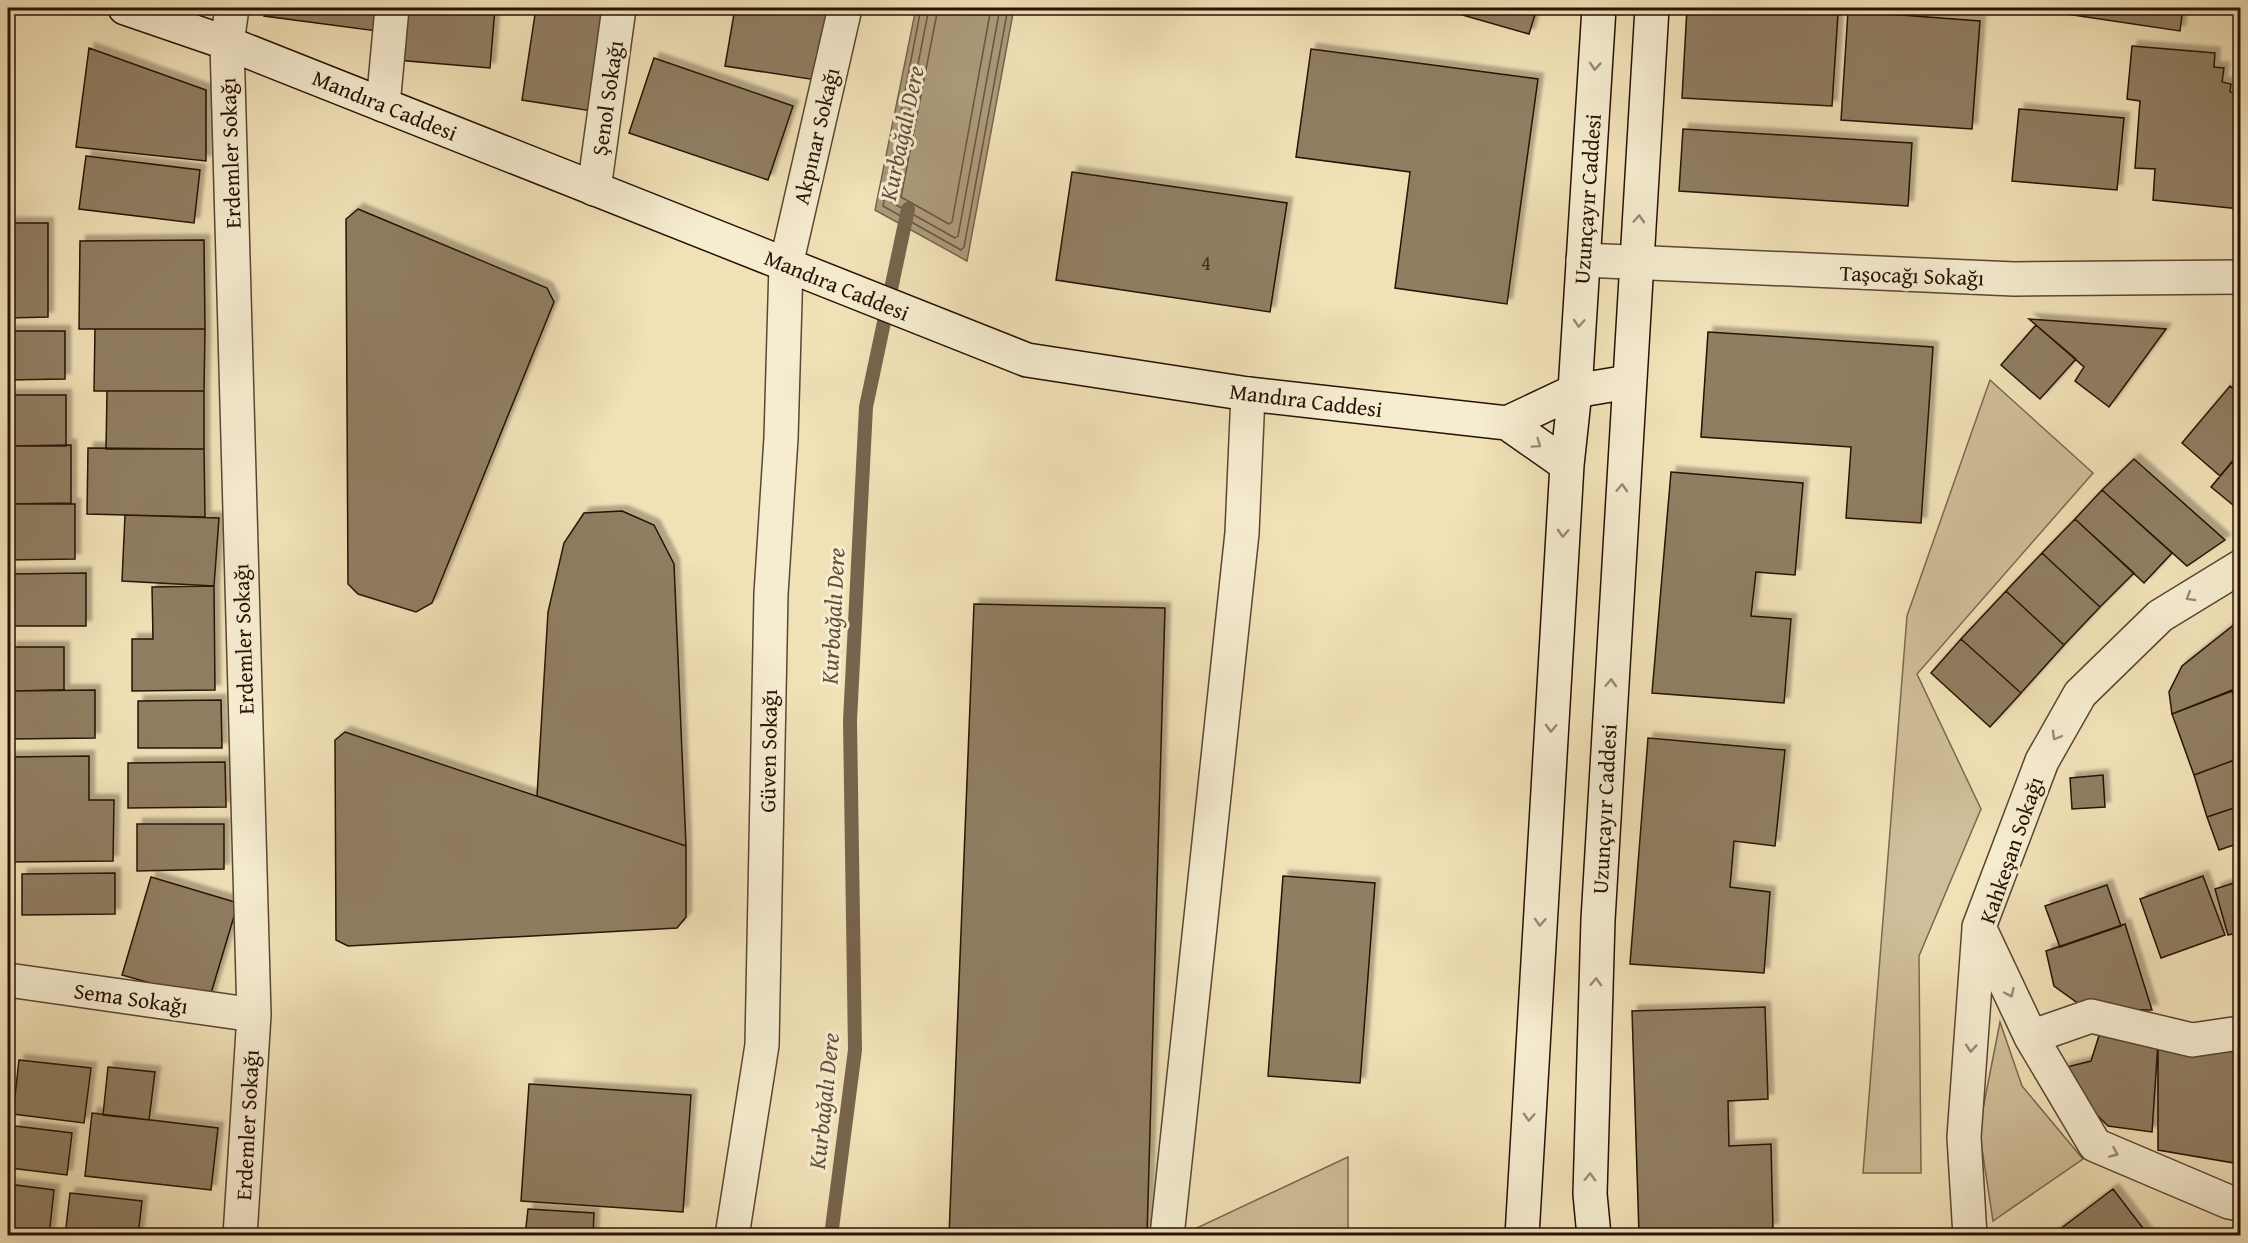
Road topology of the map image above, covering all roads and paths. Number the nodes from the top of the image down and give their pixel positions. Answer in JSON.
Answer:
{"nodes":[{"id":1,"x":124,"y":8,"type":"edge"},
{"id":2,"x":232,"y":8,"type":"edge"},
{"id":3,"x":392,"y":8,"type":"edge"},
{"id":4,"x":619,"y":8,"type":"edge"},
{"id":5,"x":845,"y":8,"type":"edge"},
{"id":6,"x":1599,"y":8,"type":"edge"},
{"id":7,"x":1652,"y":8,"type":"edge"},
{"id":8,"x":227,"y":43,"type":"junction"},
{"id":9,"x":383,"y":105,"type":"junction"},
{"id":10,"x":594,"y":189,"type":"junction"},
{"id":11,"x":1583,"y":260,"type":"junction"},
{"id":12,"x":1636,"y":263,"type":"junction"},
{"id":13,"x":786,"y":265,"type":"junction"},
{"id":14,"x":2241,"y":277,"type":"edge"},
{"id":15,"x":1628,"y":382,"type":"junction"},
{"id":16,"x":1575,"y":391,"type":"junction"},
{"id":17,"x":1248,"y":394,"type":"junction"},
{"id":18,"x":1507,"y":423,"type":"junction"},
{"id":19,"x":1567,"y":465,"type":"junction"},
{"id":20,"x":2241,"y":567,"type":"edge"},
{"id":21,"x":1980,"y":927,"type":"junction"},
{"id":22,"x":8,"y":980,"type":"edge"},
{"id":23,"x":254,"y":1015,"type":"junction"},
{"id":24,"x":2241,"y":1033,"type":"edge"},
{"id":25,"x":2031,"y":1037,"type":"junction"},
{"id":26,"x":2241,"y":1204,"type":"edge"},
{"id":27,"x":240,"y":1236,"type":"edge"},
{"id":28,"x":732,"y":1236,"type":"edge"},
{"id":29,"x":1167,"y":1236,"type":"edge"},
{"id":30,"x":1522,"y":1236,"type":"edge"},
{"id":31,"x":1594,"y":1236,"type":"edge"},
{"id":32,"x":1970,"y":1236,"type":"edge"}],
"edges":[{"from":1,"to":8,"type":"street","name":"Mandıra Caddesi"},
{"from":2,"to":8,"type":"street","name":"Erdemler Sokağı"},
{"from":3,"to":9,"type":"street"},
{"from":4,"to":10,"type":"street","name":"Şenol Sokağı"},
{"from":5,"to":13,"type":"street","name":"Akpınar Sokağı"},
{"from":6,"to":11,"type":"street","name":"Uzunçayır Caddesi","one_way":true},
{"from":12,"to":7,"type":"street","name":"Uzunçayır Caddesi","one_way":true},
{"from":8,"to":9,"type":"street","name":"Mandıra Caddesi"},
{"from":8,"to":23,"type":"street","name":"Erdemler Sokağı"},
{"from":9,"to":10,"type":"street","name":"Mandıra Caddesi"},
{"from":10,"to":13,"type":"street","name":"Mandıra Caddesi"},
{"from":11,"to":12,"type":"street","name":"Taşocağı Sokağı"},
{"from":11,"to":16,"type":"street","name":"Uzunçayır Caddesi","one_way":true},
{"from":12,"to":14,"type":"street","name":"Taşocağı Sokağı"},
{"from":12,"to":15,"type":"street","name":"Uzunçayır Caddesi"},
{"from":13,"to":17,"type":"street","name":"Mandıra Caddesi"},
{"from":13,"to":28,"type":"street","name":"Güven Sokağı"},
{"from":15,"to":16,"type":"street"},
{"from":31,"to":15,"type":"street","name":"Uzunçayır Caddesi","one_way":true},
{"from":16,"to":18,"type":"street"},
{"from":16,"to":19,"type":"street","name":"Uzunçayır Caddesi"},
{"from":17,"to":18,"type":"street","name":"Mandıra Caddesi"},
{"from":17,"to":29,"type":"street"},
{"from":18,"to":19,"type":"street","one_way":true},
{"from":19,"to":30,"type":"street","name":"Uzunçayır Caddesi","one_way":true},
{"from":20,"to":21,"type":"street","name":"Kahkeşan Sokağı","one_way":true},
{"from":21,"to":25,"type":"street","name":"Kahkeşan Sokağı","one_way":true},
{"from":21,"to":32,"type":"street","one_way":true},
{"from":22,"to":23,"type":"street","name":"Sema Sokağı"},
{"from":23,"to":27,"type":"street","name":"Erdemler Sokağı"},
{"from":24,"to":25,"type":"street"},
{"from":25,"to":26,"type":"street","name":"Kahkeşan Sokağı","one_way":true}]}
